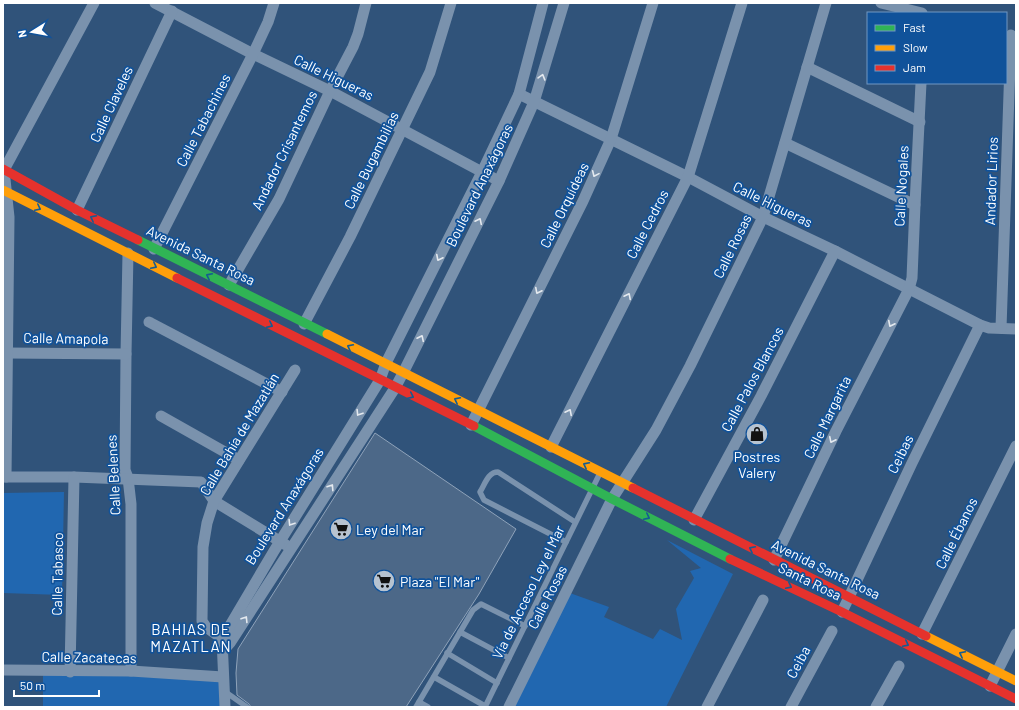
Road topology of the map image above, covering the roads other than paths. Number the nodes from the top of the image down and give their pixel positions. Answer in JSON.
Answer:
{"nodes":[{"id":1,"x":94,"y":3,"type":"edge"},
{"id":2,"x":155,"y":3,"type":"edge"},
{"id":3,"x":274,"y":3,"type":"edge"},
{"id":4,"x":366,"y":3,"type":"edge"},
{"id":5,"x":451,"y":3,"type":"edge"},
{"id":6,"x":543,"y":3,"type":"edge"},
{"id":7,"x":564,"y":3,"type":"edge"},
{"id":8,"x":653,"y":3,"type":"edge"},
{"id":9,"x":742,"y":3,"type":"edge"},
{"id":10,"x":826,"y":3,"type":"edge"},
{"id":11,"x":881,"y":3,"type":"edge"},
{"id":12,"x":172,"y":11,"type":"junction"},
{"id":13,"x":918,"y":12,"type":"edge"},
{"id":14,"x":1011,"y":35,"type":"edge"},
{"id":15,"x":252,"y":54,"type":"junction"},
{"id":16,"x":807,"y":67,"type":"junction"},
{"id":17,"x":921,"y":84,"type":"edge"},
{"id":18,"x":330,"y":91,"type":"junction"},
{"id":19,"x":519,"y":94,"type":"junction"},
{"id":20,"x":534,"y":102,"type":"junction"},
{"id":21,"x":920,"y":122,"type":"junction"},
{"id":22,"x":403,"y":129,"type":"junction"},
{"id":23,"x":611,"y":139,"type":"junction"},
{"id":24,"x":785,"y":142,"type":"junction"},
{"id":25,"x":4,"y":170,"type":"edge"},
{"id":26,"x":482,"y":172,"type":"junction"},
{"id":27,"x":688,"y":177,"type":"junction"},
{"id":28,"x":499,"y":181,"type":"junction"},
{"id":29,"x":4,"y":191,"type":"edge"},
{"id":30,"x":914,"y":205,"type":"junction"},
{"id":31,"x":77,"y":210,"type":"junction"},
{"id":32,"x":763,"y":217,"type":"junction"},
{"id":33,"x":154,"y":249,"type":"junction"},
{"id":34,"x":836,"y":251,"type":"junction"},
{"id":35,"x":128,"y":253,"type":"junction"},
{"id":36,"x":229,"y":285,"type":"junction"},
{"id":37,"x":909,"y":289,"type":"junction"},
{"id":38,"x":149,"y":322,"type":"dead end"},
{"id":39,"x":304,"y":324,"type":"junction"},
{"id":40,"x":980,"y":326,"type":"junction"},
{"id":41,"x":1001,"y":328,"type":"junction"},
{"id":42,"x":1016,"y":329,"type":"edge"},
{"id":43,"x":7,"y":353,"type":"junction"},
{"id":44,"x":126,"y":354,"type":"junction"},
{"id":45,"x":386,"y":363,"type":"junction"},
{"id":46,"x":295,"y":370,"type":"dead end"},
{"id":47,"x":403,"y":373,"type":"junction"},
{"id":48,"x":380,"y":380,"type":"junction"},
{"id":49,"x":395,"y":388,"type":"junction"},
{"id":50,"x":282,"y":392,"type":"junction"},
{"id":51,"x":478,"y":411,"type":"junction"},
{"id":52,"x":161,"y":416,"type":"dead end"},
{"id":53,"x":471,"y":425,"type":"junction"},
{"id":54,"x":1016,"y":446,"type":"edge"},
{"id":55,"x":552,"y":447,"type":"junction"},
{"id":56,"x":239,"y":460,"type":"junction"},
{"id":57,"x":600,"y":472,"type":"junction"},
{"id":58,"x":4,"y":477,"type":"edge"},
{"id":59,"x":74,"y":477,"type":"junction"},
{"id":60,"x":128,"y":478,"type":"junction"},
{"id":61,"x":623,"y":484,"type":"junction"},
{"id":62,"x":592,"y":488,"type":"junction"},
{"id":63,"x":612,"y":499,"type":"junction"},
{"id":64,"x":214,"y":501,"type":"junction"},
{"id":65,"x":694,"y":520,"type":"junction"},
{"id":66,"x":576,"y":522,"type":"junction"},
{"id":67,"x":280,"y":541,"type":"junction"},
{"id":68,"x":566,"y":542,"type":"junction"},
{"id":69,"x":291,"y":548,"type":"junction"},
{"id":70,"x":774,"y":560,"type":"junction"},
{"id":71,"x":850,"y":597,"type":"junction"},
{"id":72,"x":763,"y":600,"type":"dead end"},
{"id":73,"x":842,"y":612,"type":"junction"},
{"id":74,"x":525,"y":626,"type":"junction"},
{"id":75,"x":832,"y":631,"type":"dead end"},
{"id":76,"x":460,"y":632,"type":"junction"},
{"id":77,"x":922,"y":634,"type":"junction"},
{"id":78,"x":1016,"y":634,"type":"edge"},
{"id":79,"x":225,"y":645,"type":"junction"},
{"id":80,"x":448,"y":653,"type":"junction"},
{"id":81,"x":509,"y":658,"type":"junction"},
{"id":82,"x":899,"y":666,"type":"dead end"},
{"id":83,"x":3,"y":670,"type":"edge"},
{"id":84,"x":70,"y":672,"type":"junction"},
{"id":85,"x":131,"y":672,"type":"junction"},
{"id":86,"x":997,"y":672,"type":"junction"},
{"id":87,"x":223,"y":677,"type":"junction"},
{"id":88,"x":434,"y":677,"type":"junction"},
{"id":89,"x":1016,"y":681,"type":"edge"},
{"id":90,"x":497,"y":683,"type":"junction"},
{"id":91,"x":990,"y":686,"type":"junction"},
{"id":92,"x":224,"y":691,"type":"junction"},
{"id":93,"x":1016,"y":700,"type":"edge"},
{"id":94,"x":418,"y":704,"type":"edge"},
{"id":95,"x":225,"y":707,"type":"edge"},
{"id":96,"x":247,"y":707,"type":"edge"},
{"id":97,"x":428,"y":707,"type":"edge"},
{"id":98,"x":485,"y":707,"type":"edge"},
{"id":99,"x":509,"y":707,"type":"edge"},
{"id":100,"x":707,"y":707,"type":"edge"},
{"id":101,"x":791,"y":707,"type":"edge"},
{"id":102,"x":876,"y":707,"type":"edge"}],
"edges":[{"from":1,"to":25,"type":"street"},
{"from":2,"to":12,"type":"street","name":"Calle Higueras"},
{"from":3,"to":15,"type":"street","name":"Calle Tabachines"},
{"from":4,"to":18,"type":"street","name":"Andador Crisantemos"},
{"from":5,"to":22,"type":"street","name":"Calle Bugambilias"},
{"from":6,"to":19,"type":"street","name":"Boulevard Anaxágoras"},
{"from":20,"to":7,"type":"street","name":"Boulevard Anaxágoras","one_way":true},
{"from":8,"to":23,"type":"street","name":"Calle Orquídeas"},
{"from":9,"to":27,"type":"street","name":"Calle Cedros"},
{"from":10,"to":16,"type":"street","name":"Calle Rosas"},
{"from":11,"to":13,"type":"street"},
{"from":12,"to":15,"type":"street","name":"Calle Higueras"},
{"from":12,"to":31,"type":"street","name":"Calle Claveles"},
{"from":14,"to":41,"type":"street","name":"Andador Lirios"},
{"from":15,"to":18,"type":"street","name":"Calle Higueras"},
{"from":15,"to":33,"type":"street","name":"Calle Tabachines"},
{"from":16,"to":21,"type":"street"},
{"from":16,"to":24,"type":"street","name":"Calle Rosas"},
{"from":17,"to":21,"type":"street","name":"Calle Nogales"},
{"from":18,"to":22,"type":"street","name":"Calle Higueras"},
{"from":18,"to":36,"type":"street","name":"Andador Crisantemos"},
{"from":19,"to":20,"type":"street","name":"Calle Higueras"},
{"from":19,"to":26,"type":"street","name":"Boulevard Anaxágoras"},
{"from":20,"to":23,"type":"street","name":"Calle Higueras"},
{"from":20,"to":28,"type":"street","name":"Boulevard Anaxágoras"},
{"from":21,"to":30,"type":"street","name":"Calle Nogales"},
{"from":22,"to":26,"type":"street","name":"Calle Higueras"},
{"from":22,"to":39,"type":"street","name":"Calle Bugambilias"},
{"from":23,"to":27,"type":"street","name":"Calle Higueras"},
{"from":23,"to":51,"type":"street","name":"Calle Orquídeas","one_way":true},
{"from":24,"to":30,"type":"street"},
{"from":24,"to":32,"type":"street","name":"Calle Rosas"},
{"from":25,"to":29,"type":"street"},
{"from":25,"to":31,"type":"main road","name":"Avenida Santa Rosa"},
{"from":26,"to":28,"type":"street","name":"Calle Higueras"},
{"from":26,"to":45,"type":"street","name":"Boulevard Anaxágoras","one_way":true},
{"from":27,"to":32,"type":"street","name":"Calle Higueras"},
{"from":55,"to":27,"type":"street","name":"Calle Cedros","one_way":true},
{"from":47,"to":28,"type":"street","name":"Boulevard Anaxágoras","one_way":true},
{"from":29,"to":35,"type":"main road","one_way":true},
{"from":29,"to":43,"type":"street"},
{"from":30,"to":37,"type":"street","name":"Calle Nogales"},
{"from":33,"to":31,"type":"main road","name":"Avenida Santa Rosa","one_way":true},
{"from":32,"to":34,"type":"street","name":"Calle Higueras"},
{"from":32,"to":61,"type":"street","name":"Calle Rosas"},
{"from":36,"to":33,"type":"main road","name":"Avenida Santa Rosa","one_way":true},
{"from":34,"to":37,"type":"street","name":"Calle Higueras"},
{"from":34,"to":65,"type":"street","name":"Calle Palos Blancos"},
{"from":35,"to":44,"type":"street","name":"Calle Belenes"},
{"from":35,"to":48,"type":"main road","one_way":true},
{"from":36,"to":39,"type":"main road","name":"Avenida Santa Rosa"},
{"from":37,"to":40,"type":"street","name":"Calle Higueras"},
{"from":37,"to":70,"type":"street","name":"Calle Margarita","one_way":true},
{"from":38,"to":50,"type":"street"},
{"from":45,"to":39,"type":"main road","name":"Avenida Santa Rosa","one_way":true},
{"from":40,"to":41,"type":"street","name":"Calle Higueras"},
{"from":40,"to":71,"type":"street","name":"Ceibas"},
{"from":41,"to":42,"type":"street","name":"Calle Higueras"},
{"from":43,"to":44,"type":"street","name":"Calle Amapola"},
{"from":43,"to":58,"type":"street"},
{"from":44,"to":60,"type":"street","name":"Calle Belenes"},
{"from":45,"to":47,"type":"main road","name":"Avenida Santa Rosa"},
{"from":45,"to":48,"type":"street"},
{"from":46,"to":50,"type":"street","name":"Calle Bahía de Mazatlán"},
{"from":47,"to":49,"type":"street"},
{"from":51,"to":47,"type":"main road","name":"Avenida Santa Rosa","one_way":true},
{"from":48,"to":49,"type":"main road"},
{"from":48,"to":67,"type":"street","name":"Boulevard Anaxágoras","one_way":true},
{"from":49,"to":53,"type":"main road","one_way":true},
{"from":69,"to":49,"type":"street","name":"Boulevard Anaxágoras","one_way":true},
{"from":50,"to":56,"type":"street","name":"Calle Bahía de Mazatlán"},
{"from":51,"to":53,"type":"street"},
{"from":51,"to":55,"type":"main road","name":"Avenida Santa Rosa"},
{"from":52,"to":56,"type":"street"},
{"from":53,"to":62,"type":"main road"},
{"from":54,"to":77,"type":"street","name":"Calle Ébanos"},
{"from":57,"to":55,"type":"main road","name":"Avenida Santa Rosa","one_way":true},
{"from":56,"to":64,"type":"street","name":"Calle Bahía de Mazatlán"},
{"from":57,"to":61,"type":"main road","name":"Avenida Santa Rosa"},
{"from":57,"to":62,"type":"lane"},
{"from":58,"to":59,"type":"street"},
{"from":59,"to":60,"type":"street"},
{"from":59,"to":84,"type":"street","name":"Calle Tabasco"},
{"from":60,"to":64,"type":"street"},
{"from":60,"to":85,"type":"street","name":"Calle Belenes"},
{"from":61,"to":63,"type":"street"},
{"from":61,"to":65,"type":"main road","name":"Avenida Santa Rosa"},
{"from":62,"to":63,"type":"main road","name":"Santa Rosa"},
{"from":62,"to":66,"type":"lane","name":"Vía de Acceso Ley el Mar"},
{"from":63,"to":73,"type":"main road","name":"Santa Rosa","one_way":true},
{"from":63,"to":99,"type":"street","name":"Calle Rosas"},
{"from":64,"to":67,"type":"street"},
{"from":64,"to":79,"type":"street","name":"Calle Bahía de Mazatlán"},
{"from":70,"to":65,"type":"main road","name":"Avenida Santa Rosa","one_way":true},
{"from":66,"to":68,"type":"lane","name":"Vía de Acceso Ley el Mar"},
{"from":66,"to":68,"type":"lane"},
{"from":67,"to":69,"type":"street"},
{"from":67,"to":79,"type":"street","name":"Boulevard Anaxágoras"},
{"from":68,"to":74,"type":"lane","name":"Vía de Acceso Ley el Mar"},
{"from":79,"to":69,"type":"street","name":"Boulevard Anaxágoras","one_way":true},
{"from":70,"to":71,"type":"main road","name":"Avenida Santa Rosa"},
{"from":71,"to":73,"type":"street","name":"Ceibas"},
{"from":71,"to":77,"type":"main road","name":"Avenida Santa Rosa"},
{"from":72,"to":100,"type":"street"},
{"from":73,"to":91,"type":"main road","name":"Santa Rosa","one_way":true},
{"from":74,"to":76,"type":"lane"},
{"from":74,"to":81,"type":"lane","name":"Vía de Acceso Ley el Mar"},
{"from":75,"to":101,"type":"street","name":"Ceiba"},
{"from":76,"to":80,"type":"lane"},
{"from":76,"to":81,"type":"lane"},
{"from":86,"to":77,"type":"main road","name":"Avenida Santa Rosa","one_way":true},
{"from":78,"to":86,"type":"street"},
{"from":79,"to":87,"type":"street"},
{"from":80,"to":88,"type":"lane"},
{"from":80,"to":90,"type":"lane"},
{"from":81,"to":90,"type":"lane","name":"Vía de Acceso Ley el Mar"},
{"from":82,"to":102,"type":"street"},
{"from":83,"to":84,"type":"street","name":"Calle Zacatecas"},
{"from":84,"to":85,"type":"street","name":"Calle Zacatecas"},
{"from":85,"to":87,"type":"street","name":"Calle Zacatecas"},
{"from":86,"to":89,"type":"main road","name":"Avenida Santa Rosa"},
{"from":86,"to":91,"type":"street"},
{"from":87,"to":92,"type":"street"},
{"from":88,"to":94,"type":"lane"},
{"from":88,"to":98,"type":"lane"},
{"from":90,"to":98,"type":"lane","name":"Vía de Acceso Ley el Mar"},
{"from":91,"to":93,"type":"main road","name":"Santa Rosa"},
{"from":92,"to":95,"type":"street"},
{"from":92,"to":96,"type":"lane"},
{"from":94,"to":97,"type":"lane"}]}
